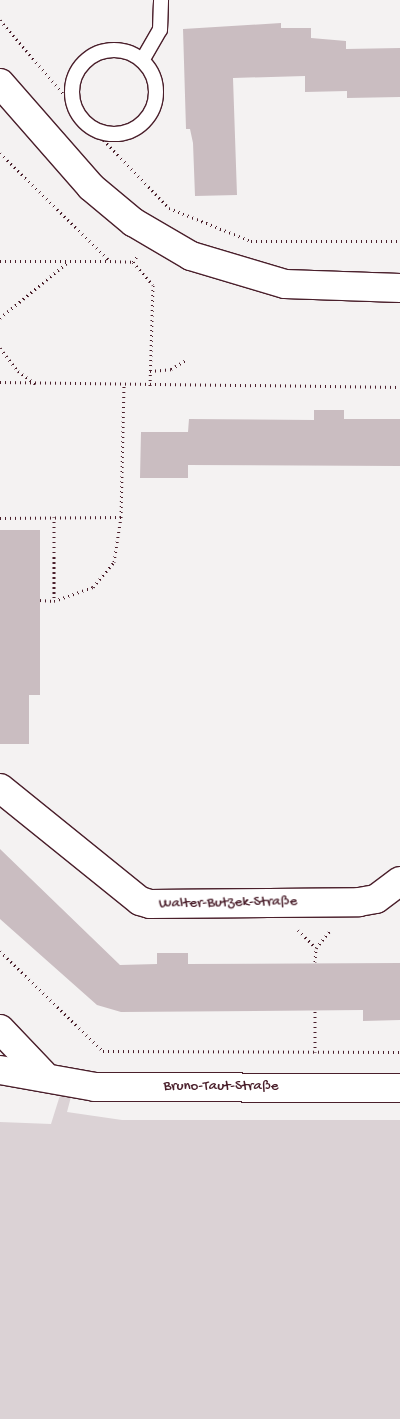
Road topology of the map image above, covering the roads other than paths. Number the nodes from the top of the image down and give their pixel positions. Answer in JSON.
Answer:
{"nodes":[{"id":1,"x":161,"y":0,"type":"edge"},
{"id":2,"x":143,"y":59,"type":"junction"},
{"id":3,"x":0,"y":83,"type":"edge"},
{"id":4,"x":400,"y":288,"type":"edge"},
{"id":5,"x":0,"y":788,"type":"edge"},
{"id":6,"x":400,"y":881,"type":"edge"},
{"id":7,"x":0,"y":1029,"type":"edge"},
{"id":8,"x":0,"y":1070,"type":"edge"},
{"id":9,"x":43,"y":1074,"type":"junction"},
{"id":10,"x":400,"y":1088,"type":"edge"}],
"edges":[{"from":1,"to":2,"type":"lane"},
{"from":2,"to":2,"type":"lane"},
{"from":3,"to":4,"type":"street"},
{"from":5,"to":6,"type":"street","name":"Walter-Butzek-Straße"},
{"from":7,"to":9,"type":"street"},
{"from":8,"to":9,"type":"street","name":"Bruno-Taut-Straße"},
{"from":9,"to":10,"type":"street","name":"Bruno-Taut-Straße"}]}
